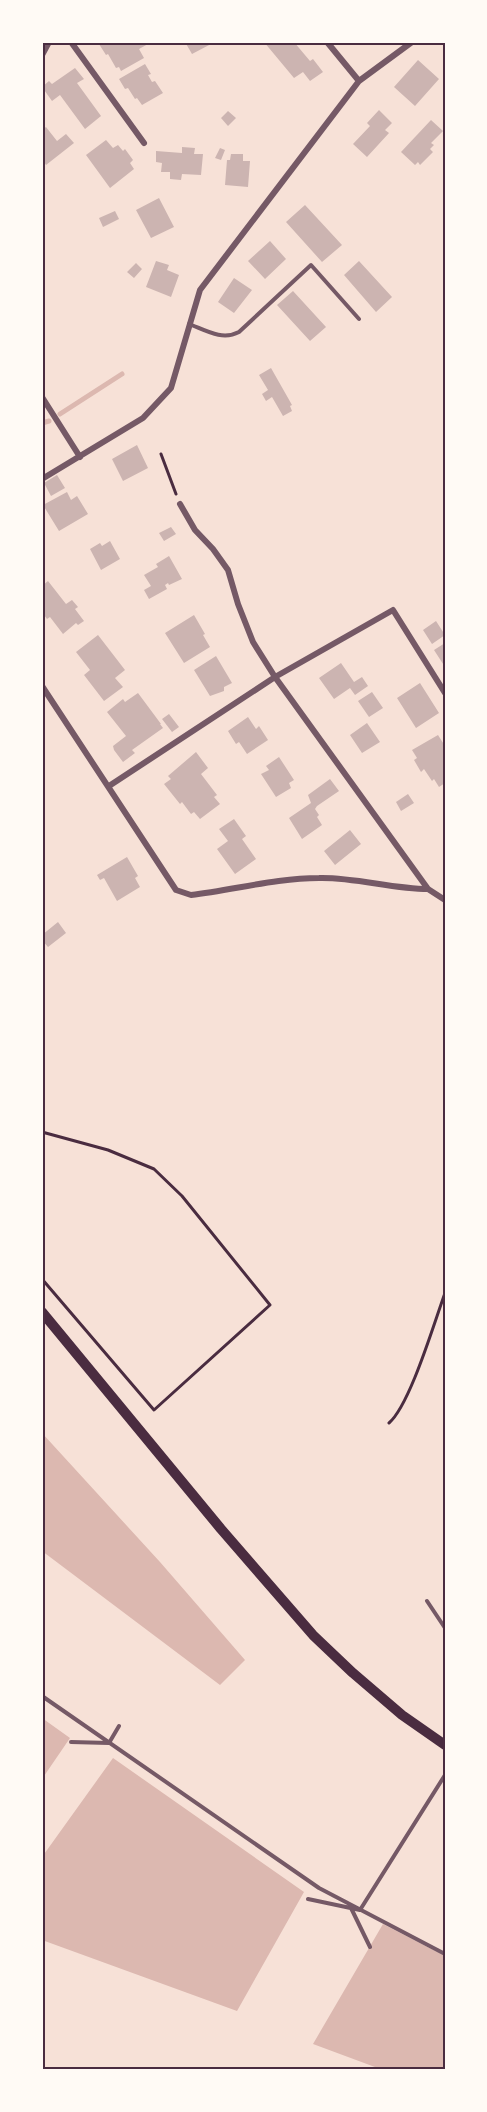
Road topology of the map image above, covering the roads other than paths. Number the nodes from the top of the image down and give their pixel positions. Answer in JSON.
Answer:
{"nodes":[{"id":1,"x":49,"y":42,"type":"edge"},
{"id":2,"x":71,"y":42,"type":"edge"},
{"id":3,"x":327,"y":42,"type":"edge"},
{"id":4,"x":412,"y":42,"type":"edge"},
{"id":5,"x":42,"y":55,"type":"edge"},
{"id":6,"x":359,"y":81,"type":"junction"},
{"id":7,"x":144,"y":142,"type":"dead end"},
{"id":8,"x":359,"y":319,"type":"dead end"},
{"id":9,"x":189,"y":324,"type":"junction"},
{"id":10,"x":42,"y":397,"type":"edge"},
{"id":11,"x":80,"y":457,"type":"junction"},
{"id":12,"x":42,"y":479,"type":"edge"},
{"id":13,"x":180,"y":504,"type":"road end"},
{"id":14,"x":275,"y":677,"type":"junction"},
{"id":15,"x":42,"y":686,"type":"edge"},
{"id":16,"x":445,"y":693,"type":"edge"},
{"id":17,"x":109,"y":786,"type":"junction"},
{"id":18,"x":429,"y":890,"type":"junction"},
{"id":19,"x":445,"y":900,"type":"edge"},
{"id":20,"x":42,"y":1312,"type":"edge"},
{"id":21,"x":427,"y":1601,"type":"dead end"},
{"id":22,"x":445,"y":1628,"type":"edge"},
{"id":23,"x":42,"y":1696,"type":"edge"},
{"id":24,"x":119,"y":1726,"type":"dead end"},
{"id":25,"x":70,"y":1742,"type":"dead end"},
{"id":26,"x":109,"y":1743,"type":"junction"},
{"id":27,"x":445,"y":1745,"type":"edge"},
{"id":28,"x":445,"y":1775,"type":"edge"},
{"id":29,"x":308,"y":1899,"type":"dead end"},
{"id":30,"x":351,"y":1908,"type":"junction"},
{"id":31,"x":360,"y":1910,"type":"junction"},
{"id":32,"x":370,"y":1947,"type":"dead end"},
{"id":33,"x":445,"y":1954,"type":"edge"}],
"edges":[{"from":1,"to":5,"type":"street"},
{"from":2,"to":7,"type":"street"},
{"from":3,"to":6,"type":"street"},
{"from":4,"to":6,"type":"street"},
{"from":6,"to":9,"type":"street"},
{"from":8,"to":9,"type":"lane"},
{"from":9,"to":11,"type":"street"},
{"from":10,"to":11,"type":"street"},
{"from":11,"to":12,"type":"street"},
{"from":13,"to":14,"type":"street"},
{"from":14,"to":16,"type":"street"},
{"from":14,"to":17,"type":"street"},
{"from":14,"to":18,"type":"street"},
{"from":15,"to":17,"type":"street"},
{"from":17,"to":18,"type":"street"},
{"from":18,"to":19,"type":"street"},
{"from":20,"to":27,"type":"main road"},
{"from":21,"to":22,"type":"lane"},
{"from":23,"to":26,"type":"lane"},
{"from":24,"to":26,"type":"lane"},
{"from":25,"to":26,"type":"lane"},
{"from":26,"to":31,"type":"lane"},
{"from":28,"to":31,"type":"lane"},
{"from":29,"to":30,"type":"lane"},
{"from":30,"to":31,"type":"lane"},
{"from":30,"to":32,"type":"lane"},
{"from":31,"to":33,"type":"lane"}]}
